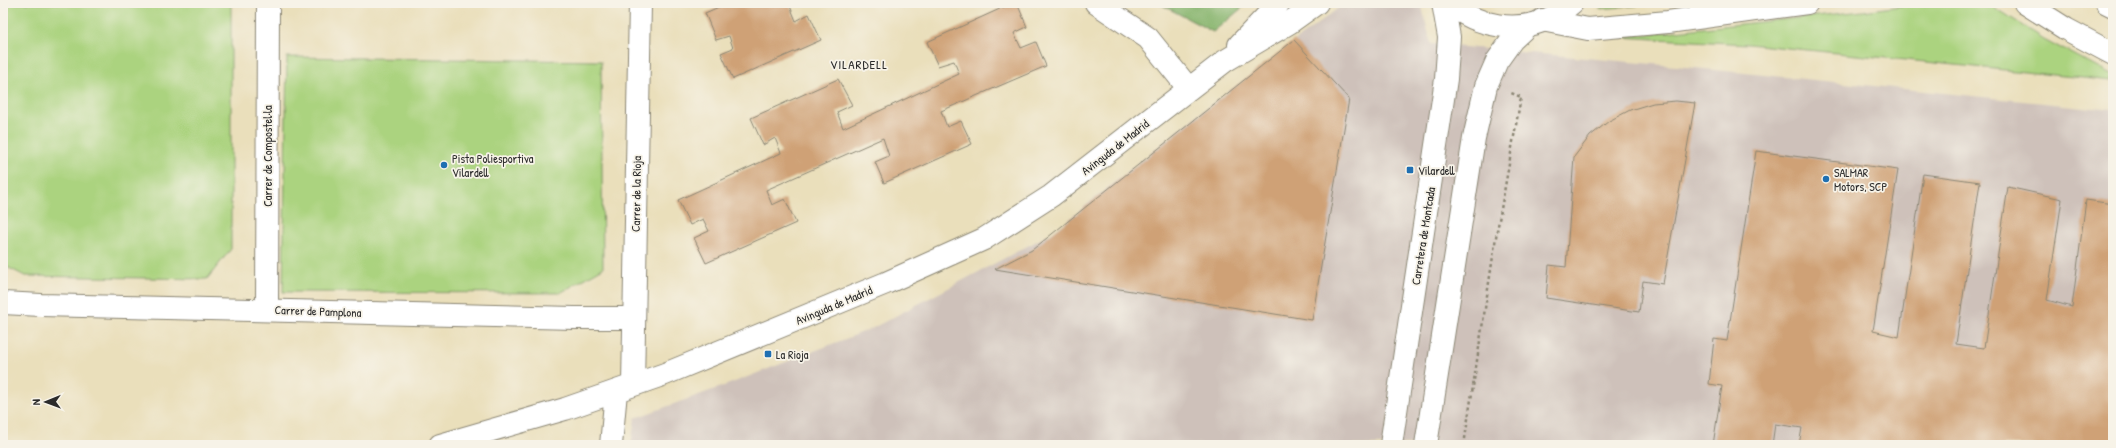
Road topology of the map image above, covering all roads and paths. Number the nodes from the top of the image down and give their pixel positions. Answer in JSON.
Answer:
{"nodes":[{"id":1,"x":268,"y":3,"type":"edge"},
{"id":2,"x":640,"y":3,"type":"edge"},
{"id":3,"x":1096,"y":3,"type":"edge"},
{"id":4,"x":1280,"y":3,"type":"edge"},
{"id":5,"x":1318,"y":3,"type":"edge"},
{"id":6,"x":1443,"y":3,"type":"edge"},
{"id":7,"x":1450,"y":3,"type":"edge"},
{"id":8,"x":1572,"y":3,"type":"edge"},
{"id":9,"x":1807,"y":3,"type":"edge"},
{"id":10,"x":2025,"y":3,"type":"edge"},
{"id":11,"x":2107,"y":3,"type":"edge"},
{"id":12,"x":2113,"y":6,"type":"edge"},
{"id":13,"x":1534,"y":23,"type":"junction"},
{"id":14,"x":2113,"y":54,"type":"edge"},
{"id":15,"x":1225,"y":61,"type":"junction"},
{"id":16,"x":1189,"y":88,"type":"junction"},
{"id":17,"x":1507,"y":91,"type":"dead end"},
{"id":18,"x":3,"y":303,"type":"edge"},
{"id":19,"x":266,"y":309,"type":"junction"},
{"id":20,"x":633,"y":318,"type":"junction"},
{"id":21,"x":624,"y":389,"type":"junction"},
{"id":22,"x":440,"y":445,"type":"edge"},
{"id":23,"x":611,"y":445,"type":"edge"},
{"id":24,"x":1391,"y":445,"type":"edge"},
{"id":25,"x":1426,"y":445,"type":"edge"},
{"id":26,"x":1464,"y":445,"type":"edge"}],
"edges":[{"from":1,"to":19,"type":"street","name":"Carrer de Compostel·la"},
{"from":2,"to":20,"type":"street","name":"Carrer de la Rioja"},
{"from":3,"to":16,"type":"street"},
{"from":4,"to":15,"type":"street","name":"Avinguda de Madrid"},
{"from":5,"to":15,"type":"street","name":"Avinguda de Madrid"},
{"from":6,"to":24,"type":"street","name":"Carretera de Montcada"},
{"from":7,"to":13,"type":"street"},
{"from":8,"to":13,"type":"street"},
{"from":9,"to":13,"type":"street"},
{"from":10,"to":14,"type":"street"},
{"from":11,"to":12,"type":"street"},
{"from":13,"to":25,"type":"street"},
{"from":15,"to":16,"type":"street","name":"Avinguda de Madrid"},
{"from":16,"to":21,"type":"street","name":"Avinguda de Madrid"},
{"from":17,"to":26,"type":"path"},
{"from":18,"to":19,"type":"street","name":"Carrer de Pamplona"},
{"from":19,"to":20,"type":"street","name":"Carrer de Pamplona"},
{"from":20,"to":21,"type":"street","name":"Carrer de la Rioja"},
{"from":21,"to":22,"type":"street","name":"Avinguda de Madrid"},
{"from":21,"to":23,"type":"street","name":"Carrer de la Rioja"}]}
